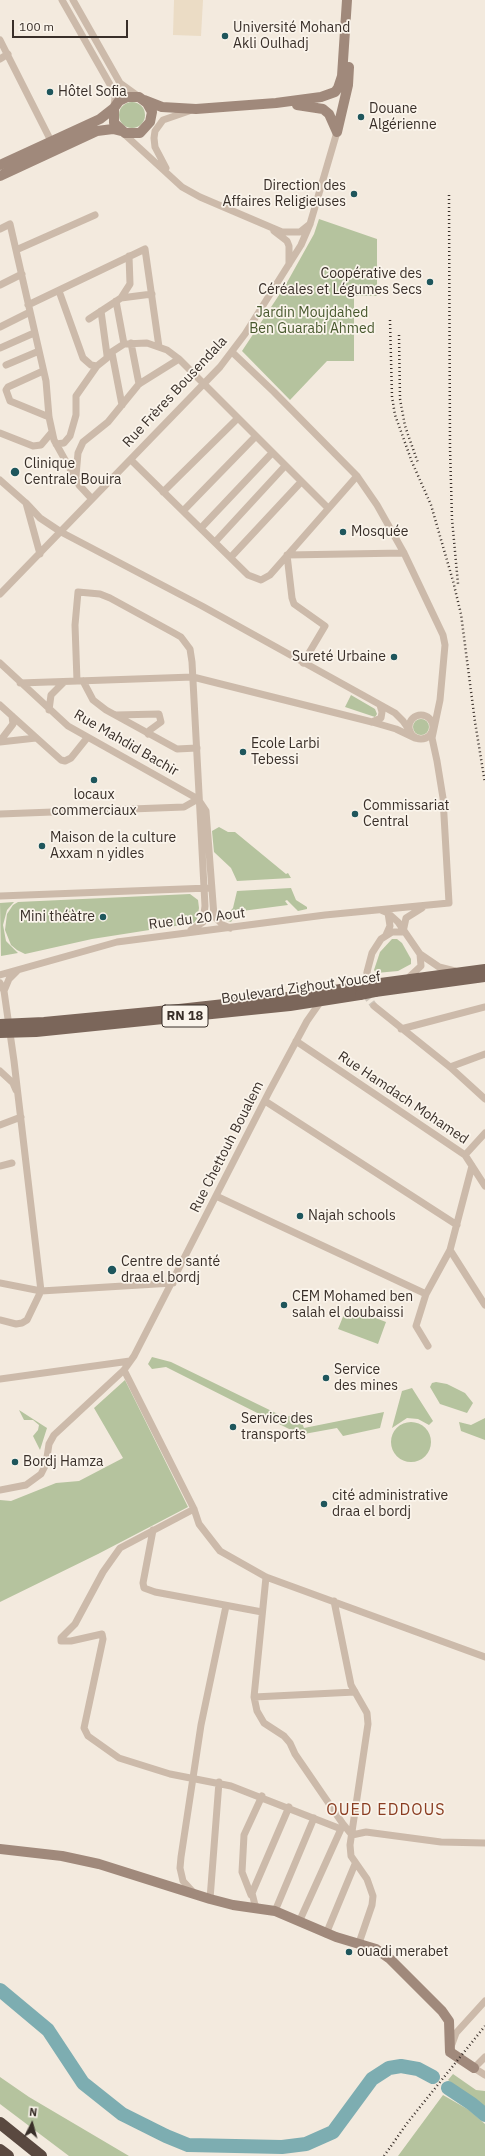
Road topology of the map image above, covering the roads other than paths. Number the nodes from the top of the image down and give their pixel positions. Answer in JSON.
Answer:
{"nodes":[{"id":1,"x":62,"y":0,"type":"edge"},
{"id":2,"x":73,"y":0,"type":"edge"},
{"id":3,"x":347,"y":0,"type":"edge"},
{"id":4,"x":354,"y":0,"type":"edge"},
{"id":5,"x":0,"y":40,"type":"edge"},
{"id":6,"x":8,"y":54,"type":"junction"},
{"id":7,"x":0,"y":58,"type":"edge"},
{"id":8,"x":112,"y":88,"type":"junction"},
{"id":9,"x":142,"y":98,"type":"junction"},
{"id":10,"x":276,"y":104,"type":"junction"},
{"id":11,"x":114,"y":108,"type":"junction"},
{"id":12,"x":196,"y":109,"type":"junction"},
{"id":13,"x":100,"y":119,"type":"junction"},
{"id":14,"x":120,"y":131,"type":"junction"},
{"id":15,"x":336,"y":132,"type":"junction"},
{"id":16,"x":51,"y":141,"type":"junction"},
{"id":17,"x":0,"y":165,"type":"edge"},
{"id":18,"x":170,"y":175,"type":"junction"},
{"id":19,"x":0,"y":176,"type":"edge"},
{"id":20,"x":95,"y":215,"type":"dead end"},
{"id":21,"x":310,"y":224,"type":"junction"},
{"id":22,"x":269,"y":227,"type":"junction"},
{"id":23,"x":0,"y":229,"type":"edge"},
{"id":24,"x":16,"y":250,"type":"junction"},
{"id":25,"x":129,"y":256,"type":"junction"},
{"id":26,"x":289,"y":266,"type":"junction"},
{"id":27,"x":22,"y":274,"type":"junction"},
{"id":28,"x":0,"y":285,"type":"edge"},
{"id":29,"x":59,"y":291,"type":"junction"},
{"id":30,"x":152,"y":294,"type":"junction"},
{"id":31,"x":118,"y":300,"type":"junction"},
{"id":32,"x":28,"y":304,"type":"junction"},
{"id":33,"x":101,"y":311,"type":"junction"},
{"id":34,"x":30,"y":312,"type":"junction"},
{"id":35,"x":89,"y":319,"type":"dead end"},
{"id":36,"x":0,"y":327,"type":"edge"},
{"id":37,"x":34,"y":333,"type":"junction"},
{"id":38,"x":127,"y":344,"type":"junction"},
{"id":39,"x":159,"y":347,"type":"junction"},
{"id":40,"x":0,"y":348,"type":"edge"},
{"id":41,"x":39,"y":351,"type":"junction"},
{"id":42,"x":232,"y":352,"type":"junction"},
{"id":43,"x":110,"y":354,"type":"junction"},
{"id":44,"x":179,"y":359,"type":"junction"},
{"id":45,"x":6,"y":365,"type":"dead end"},
{"id":46,"x":97,"y":366,"type":"junction"},
{"id":47,"x":43,"y":370,"type":"junction"},
{"id":48,"x":203,"y":383,"type":"junction"},
{"id":49,"x":139,"y":384,"type":"junction"},
{"id":50,"x":122,"y":405,"type":"junction"},
{"id":51,"x":49,"y":417,"type":"junction"},
{"id":52,"x":237,"y":418,"type":"junction"},
{"id":53,"x":52,"y":432,"type":"junction"},
{"id":54,"x":0,"y":433,"type":"edge"},
{"id":55,"x":255,"y":437,"type":"junction"},
{"id":56,"x":56,"y":444,"type":"junction"},
{"id":57,"x":272,"y":453,"type":"junction"},
{"id":58,"x":130,"y":460,"type":"junction"},
{"id":59,"x":285,"y":466,"type":"junction"},
{"id":60,"x":357,"y":476,"type":"junction"},
{"id":61,"x":76,"y":477,"type":"junction"},
{"id":62,"x":0,"y":480,"type":"edge"},
{"id":63,"x":301,"y":482,"type":"junction"},
{"id":64,"x":163,"y":492,"type":"junction"},
{"id":65,"x":92,"y":499,"type":"junction"},
{"id":66,"x":26,"y":503,"type":"junction"},
{"id":67,"x":328,"y":508,"type":"junction"},
{"id":68,"x":183,"y":511,"type":"junction"},
{"id":69,"x":201,"y":528,"type":"junction"},
{"id":70,"x":61,"y":532,"type":"junction"},
{"id":71,"x":394,"y":538,"type":"junction"},
{"id":72,"x":215,"y":542,"type":"junction"},
{"id":73,"x":384,"y":552,"type":"junction"},
{"id":74,"x":404,"y":553,"type":"junction"},
{"id":75,"x":40,"y":554,"type":"junction"},
{"id":76,"x":287,"y":555,"type":"junction"},
{"id":77,"x":231,"y":556,"type":"junction"},
{"id":78,"x":0,"y":594,"type":"edge"},
{"id":79,"x":0,"y":662,"type":"edge"},
{"id":80,"x":303,"y":663,"type":"junction"},
{"id":81,"x":193,"y":677,"type":"junction"},
{"id":82,"x":80,"y":681,"type":"junction"},
{"id":83,"x":64,"y":682,"type":"junction"},
{"id":84,"x":20,"y":683,"type":"junction"},
{"id":85,"x":0,"y":705,"type":"edge"},
{"id":86,"x":380,"y":705,"type":"junction"},
{"id":87,"x":439,"y":707,"type":"junction"},
{"id":88,"x":50,"y":710,"type":"junction"},
{"id":89,"x":395,"y":713,"type":"junction"},
{"id":90,"x":134,"y":714,"type":"junction"},
{"id":91,"x":115,"y":715,"type":"junction"},
{"id":92,"x":12,"y":716,"type":"junction"},
{"id":93,"x":425,"y":716,"type":"junction"},
{"id":94,"x":414,"y":717,"type":"junction"},
{"id":95,"x":403,"y":721,"type":"junction"},
{"id":96,"x":372,"y":722,"type":"junction"},
{"id":97,"x":131,"y":724,"type":"junction"},
{"id":98,"x":433,"y":728,"type":"junction"},
{"id":99,"x":398,"y":730,"type":"junction"},
{"id":100,"x":410,"y":732,"type":"junction"},
{"id":101,"x":148,"y":734,"type":"junction"},
{"id":102,"x":36,"y":738,"type":"junction"},
{"id":103,"x":87,"y":738,"type":"junction"},
{"id":104,"x":417,"y":738,"type":"junction"},
{"id":105,"x":0,"y":741,"type":"edge"},
{"id":106,"x":198,"y":748,"type":"junction"},
{"id":107,"x":434,"y":750,"type":"junction"},
{"id":108,"x":198,"y":799,"type":"junction"},
{"id":109,"x":0,"y":814,"type":"edge"},
{"id":110,"x":208,"y":889,"type":"junction"},
{"id":111,"x":0,"y":896,"type":"edge"},
{"id":112,"x":426,"y":906,"type":"junction"},
{"id":113,"x":381,"y":909,"type":"junction"},
{"id":114,"x":388,"y":913,"type":"junction"},
{"id":115,"x":215,"y":919,"type":"junction"},
{"id":116,"x":230,"y":928,"type":"junction"},
{"id":117,"x":209,"y":930,"type":"junction"},
{"id":118,"x":403,"y":932,"type":"junction"},
{"id":119,"x":186,"y":933,"type":"junction"},
{"id":120,"x":386,"y":935,"type":"junction"},
{"id":121,"x":420,"y":954,"type":"junction"},
{"id":122,"x":19,"y":970,"type":"junction"},
{"id":123,"x":367,"y":972,"type":"tunnel mouth"},
{"id":124,"x":459,"y":972,"type":"junction"},
{"id":125,"x":483,"y":973,"type":"edge"},
{"id":126,"x":0,"y":975,"type":"edge"},
{"id":127,"x":407,"y":979,"type":"junction"},
{"id":128,"x":0,"y":983,"type":"edge"},
{"id":129,"x":374,"y":988,"type":"junction"},
{"id":130,"x":359,"y":990,"type":"junction"},
{"id":131,"x":4,"y":991,"type":"junction"},
{"id":132,"x":321,"y":1001,"type":"junction"},
{"id":133,"x":290,"y":1006,"type":"junction"},
{"id":134,"x":374,"y":1006,"type":"tunnel mouth"},
{"id":135,"x":485,"y":1007,"type":"edge"},
{"id":136,"x":305,"y":1024,"type":"junction"},
{"id":137,"x":5,"y":1028,"type":"edge"},
{"id":138,"x":401,"y":1029,"type":"junction"},
{"id":139,"x":296,"y":1041,"type":"junction"},
{"id":140,"x":485,"y":1054,"type":"edge"},
{"id":141,"x":14,"y":1061,"type":"junction"},
{"id":142,"x":450,"y":1067,"type":"junction"},
{"id":143,"x":0,"y":1070,"type":"edge"},
{"id":144,"x":18,"y":1096,"type":"junction"},
{"id":145,"x":485,"y":1099,"type":"edge"},
{"id":146,"x":264,"y":1101,"type":"junction"},
{"id":147,"x":21,"y":1117,"type":"junction"},
{"id":148,"x":0,"y":1125,"type":"edge"},
{"id":149,"x":485,"y":1133,"type":"edge"},
{"id":150,"x":465,"y":1155,"type":"junction"},
{"id":151,"x":12,"y":1163,"type":"dead end"},
{"id":152,"x":0,"y":1166,"type":"edge"},
{"id":153,"x":472,"y":1166,"type":"junction"},
{"id":154,"x":485,"y":1186,"type":"edge"},
{"id":155,"x":216,"y":1196,"type":"junction"},
{"id":156,"x":457,"y":1225,"type":"junction"},
{"id":157,"x":450,"y":1250,"type":"junction"},
{"id":158,"x":0,"y":1283,"type":"edge"},
{"id":159,"x":173,"y":1283,"type":"junction"},
{"id":160,"x":41,"y":1291,"type":"junction"},
{"id":161,"x":426,"y":1294,"type":"junction"},
{"id":162,"x":485,"y":1304,"type":"edge"},
{"id":163,"x":0,"y":1320,"type":"edge"},
{"id":164,"x":428,"y":1346,"type":"dead end"},
{"id":165,"x":130,"y":1361,"type":"junction"},
{"id":166,"x":124,"y":1370,"type":"junction"},
{"id":167,"x":0,"y":1379,"type":"edge"},
{"id":168,"x":0,"y":1490,"type":"edge"},
{"id":169,"x":194,"y":1509,"type":"junction"},
{"id":170,"x":153,"y":1530,"type":"junction"},
{"id":171,"x":266,"y":1577,"type":"junction"},
{"id":172,"x":334,"y":1602,"type":"junction"},
{"id":173,"x":226,"y":1606,"type":"junction"},
{"id":174,"x":262,"y":1612,"type":"junction"},
{"id":175,"x":485,"y":1657,"type":"edge"},
{"id":176,"x":355,"y":1692,"type":"junction"},
{"id":177,"x":254,"y":1697,"type":"junction"},
{"id":178,"x":192,"y":1778,"type":"junction"},
{"id":179,"x":219,"y":1782,"type":"junction"},
{"id":180,"x":262,"y":1796,"type":"junction"},
{"id":181,"x":289,"y":1807,"type":"junction"},
{"id":182,"x":314,"y":1818,"type":"junction"},
{"id":183,"x":342,"y":1826,"type":"junction"},
{"id":184,"x":352,"y":1835,"type":"junction"},
{"id":185,"x":485,"y":1843,"type":"edge"},
{"id":186,"x":0,"y":1849,"type":"edge"},
{"id":187,"x":355,"y":1864,"type":"junction"},
{"id":188,"x":197,"y":1895,"type":"junction"},
{"id":189,"x":210,"y":1899,"type":"junction"},
{"id":190,"x":253,"y":1899,"type":"junction"},
{"id":191,"x":259,"y":1910,"type":"junction"},
{"id":192,"x":275,"y":1912,"type":"junction"},
{"id":193,"x":299,"y":1922,"type":"junction"},
{"id":194,"x":326,"y":1934,"type":"junction"},
{"id":195,"x":359,"y":1943,"type":"junction"},
{"id":196,"x":485,"y":2001,"type":"edge"},
{"id":197,"x":450,"y":2052,"type":"junction"},
{"id":198,"x":485,"y":2056,"type":"edge"},
{"id":199,"x":474,"y":2068,"type":"junction"},
{"id":200,"x":485,"y":2075,"type":"edge"},
{"id":201,"x":0,"y":2124,"type":"edge"},
{"id":202,"x":0,"y":2150,"type":"edge"},
{"id":203,"x":8,"y":2156,"type":"edge"},
{"id":204,"x":41,"y":2156,"type":"edge"}],
"edges":[{"from":1,"to":8,"type":"street"},
{"from":2,"to":9,"type":"street"},
{"from":3,"to":10,"type":"main road"},
{"from":4,"to":15,"type":"main road"},
{"from":5,"to":6,"type":"street"},
{"from":6,"to":7,"type":"street"},
{"from":6,"to":16,"type":"street"},
{"from":8,"to":11,"type":"street"},
{"from":8,"to":13,"type":"street"},
{"from":9,"to":11,"type":"main road"},
{"from":9,"to":12,"type":"main road"},
{"from":9,"to":14,"type":"main road"},
{"from":10,"to":12,"type":"main road"},
{"from":10,"to":15,"type":"main road"},
{"from":11,"to":13,"type":"main road"},
{"from":11,"to":14,"type":"main road"},
{"from":12,"to":18,"type":"street"},
{"from":13,"to":16,"type":"main road"},
{"from":14,"to":18,"type":"street"},
{"from":14,"to":19,"type":"main road"},
{"from":15,"to":21,"type":"street","name":"Rue Frères Bousendala"},
{"from":16,"to":17,"type":"main road"},
{"from":18,"to":22,"type":"street"},
{"from":20,"to":24,"type":"street"},
{"from":21,"to":22,"type":"street"},
{"from":21,"to":26,"type":"street","name":"Rue Frères Bousendala"},
{"from":22,"to":26,"type":"street"},
{"from":23,"to":24,"type":"street"},
{"from":24,"to":27,"type":"street"},
{"from":25,"to":29,"type":"street"},
{"from":25,"to":30,"type":"street"},
{"from":25,"to":31,"type":"street"},
{"from":26,"to":42,"type":"street","name":"Rue Frères Bousendala"},
{"from":27,"to":28,"type":"street"},
{"from":27,"to":32,"type":"street"},
{"from":29,"to":32,"type":"street"},
{"from":29,"to":46,"type":"street"},
{"from":30,"to":31,"type":"street"},
{"from":30,"to":39,"type":"street"},
{"from":31,"to":33,"type":"street"},
{"from":31,"to":38,"type":"street"},
{"from":32,"to":34,"type":"street"},
{"from":33,"to":35,"type":"street"},
{"from":33,"to":43,"type":"street"},
{"from":34,"to":36,"type":"street"},
{"from":34,"to":37,"type":"street"},
{"from":37,"to":40,"type":"street"},
{"from":37,"to":41,"type":"street"},
{"from":38,"to":39,"type":"street"},
{"from":38,"to":43,"type":"street"},
{"from":38,"to":49,"type":"street"},
{"from":39,"to":44,"type":"street"},
{"from":41,"to":45,"type":"street"},
{"from":41,"to":47,"type":"street"},
{"from":42,"to":48,"type":"street","name":"Rue Frères Bousendala"},
{"from":42,"to":60,"type":"street"},
{"from":43,"to":46,"type":"street"},
{"from":43,"to":50,"type":"street"},
{"from":44,"to":48,"type":"street"},
{"from":44,"to":49,"type":"street"},
{"from":46,"to":56,"type":"street"},
{"from":47,"to":51,"type":"street"},
{"from":47,"to":51,"type":"street"},
{"from":48,"to":52,"type":"street"},
{"from":48,"to":58,"type":"street","name":"Rue Frères Bousendala"},
{"from":49,"to":50,"type":"street"},
{"from":50,"to":61,"type":"street"},
{"from":51,"to":53,"type":"street"},
{"from":52,"to":55,"type":"street"},
{"from":52,"to":64,"type":"street"},
{"from":53,"to":54,"type":"street"},
{"from":53,"to":56,"type":"street"},
{"from":55,"to":57,"type":"street"},
{"from":55,"to":68,"type":"street"},
{"from":56,"to":61,"type":"street"},
{"from":57,"to":59,"type":"street"},
{"from":57,"to":69,"type":"street"},
{"from":58,"to":64,"type":"street"},
{"from":58,"to":65,"type":"street","name":"Rue Frères Bousendala"},
{"from":59,"to":63,"type":"street"},
{"from":59,"to":72,"type":"street"},
{"from":60,"to":67,"type":"street"},
{"from":60,"to":71,"type":"street"},
{"from":61,"to":65,"type":"street"},
{"from":62,"to":66,"type":"street"},
{"from":63,"to":67,"type":"street"},
{"from":63,"to":77,"type":"street"},
{"from":64,"to":68,"type":"street"},
{"from":65,"to":70,"type":"street","name":"Rue Frères Bousendala"},
{"from":66,"to":70,"type":"street"},
{"from":66,"to":75,"type":"street"},
{"from":67,"to":76,"type":"street"},
{"from":68,"to":69,"type":"street"},
{"from":69,"to":72,"type":"street"},
{"from":70,"to":75,"type":"street","name":"Rue Frères Bousendala"},
{"from":70,"to":80,"type":"street"},
{"from":71,"to":73,"type":"street"},
{"from":71,"to":74,"type":"street"},
{"from":72,"to":77,"type":"street"},
{"from":73,"to":74,"type":"street"},
{"from":73,"to":76,"type":"street"},
{"from":74,"to":87,"type":"street"},
{"from":75,"to":78,"type":"street","name":"Rue Frères Bousendala"},
{"from":76,"to":77,"type":"street"},
{"from":76,"to":80,"type":"street"},
{"from":79,"to":84,"type":"street","name":"Rue Mahdid Bachir"},
{"from":80,"to":86,"type":"street"},
{"from":81,"to":82,"type":"street"},
{"from":81,"to":82,"type":"street"},
{"from":81,"to":96,"type":"street"},
{"from":81,"to":106,"type":"street"},
{"from":82,"to":83,"type":"street"},
{"from":82,"to":91,"type":"street"},
{"from":83,"to":84,"type":"street"},
{"from":83,"to":88,"type":"street"},
{"from":84,"to":88,"type":"street","name":"Rue Mahdid Bachir"},
{"from":85,"to":92,"type":"street"},
{"from":86,"to":89,"type":"street"},
{"from":86,"to":96,"type":"street"},
{"from":87,"to":93,"type":"street"},
{"from":87,"to":98,"type":"street"},
{"from":88,"to":103,"type":"street","name":"Rue Mahdid Bachir"},
{"from":89,"to":94,"type":"street"},
{"from":89,"to":95,"type":"street"},
{"from":90,"to":91,"type":"street"},
{"from":90,"to":97,"type":"street"},
{"from":90,"to":101,"type":"street"},
{"from":91,"to":97,"type":"street"},
{"from":92,"to":102,"type":"street"},
{"from":92,"to":105,"type":"street"},
{"from":93,"to":94,"type":"street"},
{"from":93,"to":98,"type":"street"},
{"from":94,"to":100,"type":"street"},
{"from":95,"to":99,"type":"street"},
{"from":95,"to":100,"type":"street"},
{"from":96,"to":99,"type":"street"},
{"from":97,"to":101,"type":"street"},
{"from":98,"to":104,"type":"street"},
{"from":98,"to":107,"type":"street"},
{"from":99,"to":104,"type":"street"},
{"from":100,"to":104,"type":"street"},
{"from":101,"to":106,"type":"street"},
{"from":102,"to":103,"type":"street"},
{"from":102,"to":105,"type":"street"},
{"from":103,"to":108,"type":"street","name":"Rue Mahdid Bachir"},
{"from":104,"to":107,"type":"street"},
{"from":106,"to":108,"type":"street"},
{"from":107,"to":112,"type":"street","name":"Rue du 20 Aout"},
{"from":108,"to":109,"type":"street"},
{"from":108,"to":110,"type":"street"},
{"from":108,"to":110,"type":"street","name":"Rue Mahdid Bachir"},
{"from":110,"to":111,"type":"street"},
{"from":110,"to":115,"type":"street"},
{"from":110,"to":119,"type":"street"},
{"from":112,"to":113,"type":"street","name":"Rue du 20 Aout"},
{"from":112,"to":118,"type":"street"},
{"from":113,"to":114,"type":"street"},
{"from":113,"to":116,"type":"street","name":"Rue du 20 Aout"},
{"from":114,"to":118,"type":"street"},
{"from":114,"to":120,"type":"street"},
{"from":115,"to":116,"type":"street"},
{"from":115,"to":117,"type":"street"},
{"from":116,"to":117,"type":"street","name":"Rue du 20 Aout"},
{"from":117,"to":119,"type":"street","name":"Rue du 20 Aout"},
{"from":118,"to":120,"type":"street"},
{"from":118,"to":121,"type":"street"},
{"from":119,"to":122,"type":"street","name":"Rue du 20 Aout"},
{"from":120,"to":123,"type":"street"},
{"from":121,"to":124,"type":"street"},
{"from":121,"to":127,"type":"street"},
{"from":122,"to":126,"type":"street","name":"Rue du 20 Aout"},
{"from":122,"to":131,"type":"street"},
{"from":124,"to":125,"type":"main road","name":"Boulevard Zighout Youcef","number":"RN 18"},
{"from":124,"to":127,"type":"main road","name":"Boulevard Zighout Youcef","number":"RN 18"},
{"from":125,"to":129,"type":"main road","name":"Boulevard Zighout Youcef","number":"RN 18"},
{"from":127,"to":129,"type":"main road","name":"Boulevard Zighout Youcef","number":"RN 18"},
{"from":128,"to":131,"type":"street"},
{"from":129,"to":130,"type":"main road","name":"Boulevard Zighout Youcef","number":"RN 18","bridge":true},
{"from":130,"to":132,"type":"main road","name":"Boulevard Zighout Youcef","number":"RN 18"},
{"from":130,"to":137,"type":"main road","name":"Boulevard Zighout Youcef","number":"RN 18"},
{"from":131,"to":137,"type":"street"},
{"from":132,"to":133,"type":"main road","name":"Boulevard Zighout Youcef","number":"RN 18"},
{"from":132,"to":136,"type":"street","name":"Rue Chettouh Boualem"},
{"from":133,"to":136,"type":"street"},
{"from":133,"to":137,"type":"main road","name":"Boulevard Zighout Youcef","number":"RN 18"},
{"from":134,"to":138,"type":"street"},
{"from":135,"to":138,"type":"street"},
{"from":136,"to":139,"type":"street","name":"Rue Chettouh Boualem"},
{"from":137,"to":141,"type":"street"},
{"from":138,"to":142,"type":"street"},
{"from":139,"to":146,"type":"street","name":"Rue Chettouh Boualem"},
{"from":139,"to":150,"type":"street","name":"Rue Hamdach Mohamed"},
{"from":140,"to":142,"type":"street"},
{"from":141,"to":143,"type":"street"},
{"from":141,"to":144,"type":"street"},
{"from":142,"to":145,"type":"street"},
{"from":143,"to":144,"type":"street"},
{"from":144,"to":147,"type":"street"},
{"from":146,"to":155,"type":"street","name":"Rue Chettouh Boualem"},
{"from":146,"to":156,"type":"street"},
{"from":147,"to":148,"type":"street"},
{"from":147,"to":160,"type":"street"},
{"from":149,"to":150,"type":"street"},
{"from":150,"to":153,"type":"street","name":"Rue Hamdach Mohamed"},
{"from":151,"to":152,"type":"street"},
{"from":153,"to":154,"type":"street","name":"Rue Hamdach Mohamed"},
{"from":153,"to":156,"type":"street"},
{"from":155,"to":159,"type":"street","name":"Rue Chettouh Boualem"},
{"from":155,"to":161,"type":"street"},
{"from":156,"to":157,"type":"street"},
{"from":157,"to":161,"type":"street"},
{"from":157,"to":162,"type":"street"},
{"from":158,"to":160,"type":"street"},
{"from":159,"to":160,"type":"street"},
{"from":159,"to":165,"type":"street","name":"Rue Chettouh Boualem"},
{"from":160,"to":163,"type":"street"},
{"from":161,"to":164,"type":"street"},
{"from":165,"to":166,"type":"street","name":"Rue Chettouh Boualem"},
{"from":165,"to":167,"type":"street"},
{"from":166,"to":168,"type":"street","name":"Rue Chettouh Boualem"},
{"from":166,"to":169,"type":"street"},
{"from":169,"to":170,"type":"street"},
{"from":169,"to":171,"type":"street"},
{"from":170,"to":173,"type":"street"},
{"from":170,"to":178,"type":"street"},
{"from":171,"to":172,"type":"street"},
{"from":171,"to":174,"type":"street"},
{"from":172,"to":175,"type":"street"},
{"from":172,"to":176,"type":"street"},
{"from":173,"to":174,"type":"street"},
{"from":173,"to":178,"type":"street"},
{"from":174,"to":177,"type":"street"},
{"from":176,"to":177,"type":"street"},
{"from":176,"to":184,"type":"street"},
{"from":177,"to":183,"type":"street"},
{"from":178,"to":179,"type":"street"},
{"from":178,"to":188,"type":"street"},
{"from":179,"to":180,"type":"street"},
{"from":179,"to":189,"type":"street"},
{"from":180,"to":181,"type":"street"},
{"from":180,"to":190,"type":"street"},
{"from":181,"to":182,"type":"street"},
{"from":181,"to":190,"type":"street"},
{"from":182,"to":183,"type":"street"},
{"from":182,"to":192,"type":"street"},
{"from":183,"to":184,"type":"street"},
{"from":183,"to":193,"type":"street"},
{"from":184,"to":185,"type":"street"},
{"from":184,"to":187,"type":"street"},
{"from":186,"to":188,"type":"main road"},
{"from":187,"to":194,"type":"street"},
{"from":187,"to":195,"type":"street"},
{"from":188,"to":189,"type":"main road"},
{"from":189,"to":191,"type":"main road"},
{"from":190,"to":191,"type":"street"},
{"from":191,"to":192,"type":"main road"},
{"from":192,"to":193,"type":"main road"},
{"from":193,"to":194,"type":"main road"},
{"from":194,"to":195,"type":"main road"},
{"from":195,"to":197,"type":"main road"},
{"from":196,"to":197,"type":"street"},
{"from":197,"to":199,"type":"main road"},
{"from":198,"to":199,"type":"street"},
{"from":199,"to":200,"type":"street"},
{"from":201,"to":204,"type":"highway"},
{"from":202,"to":203,"type":"highway"}]}
